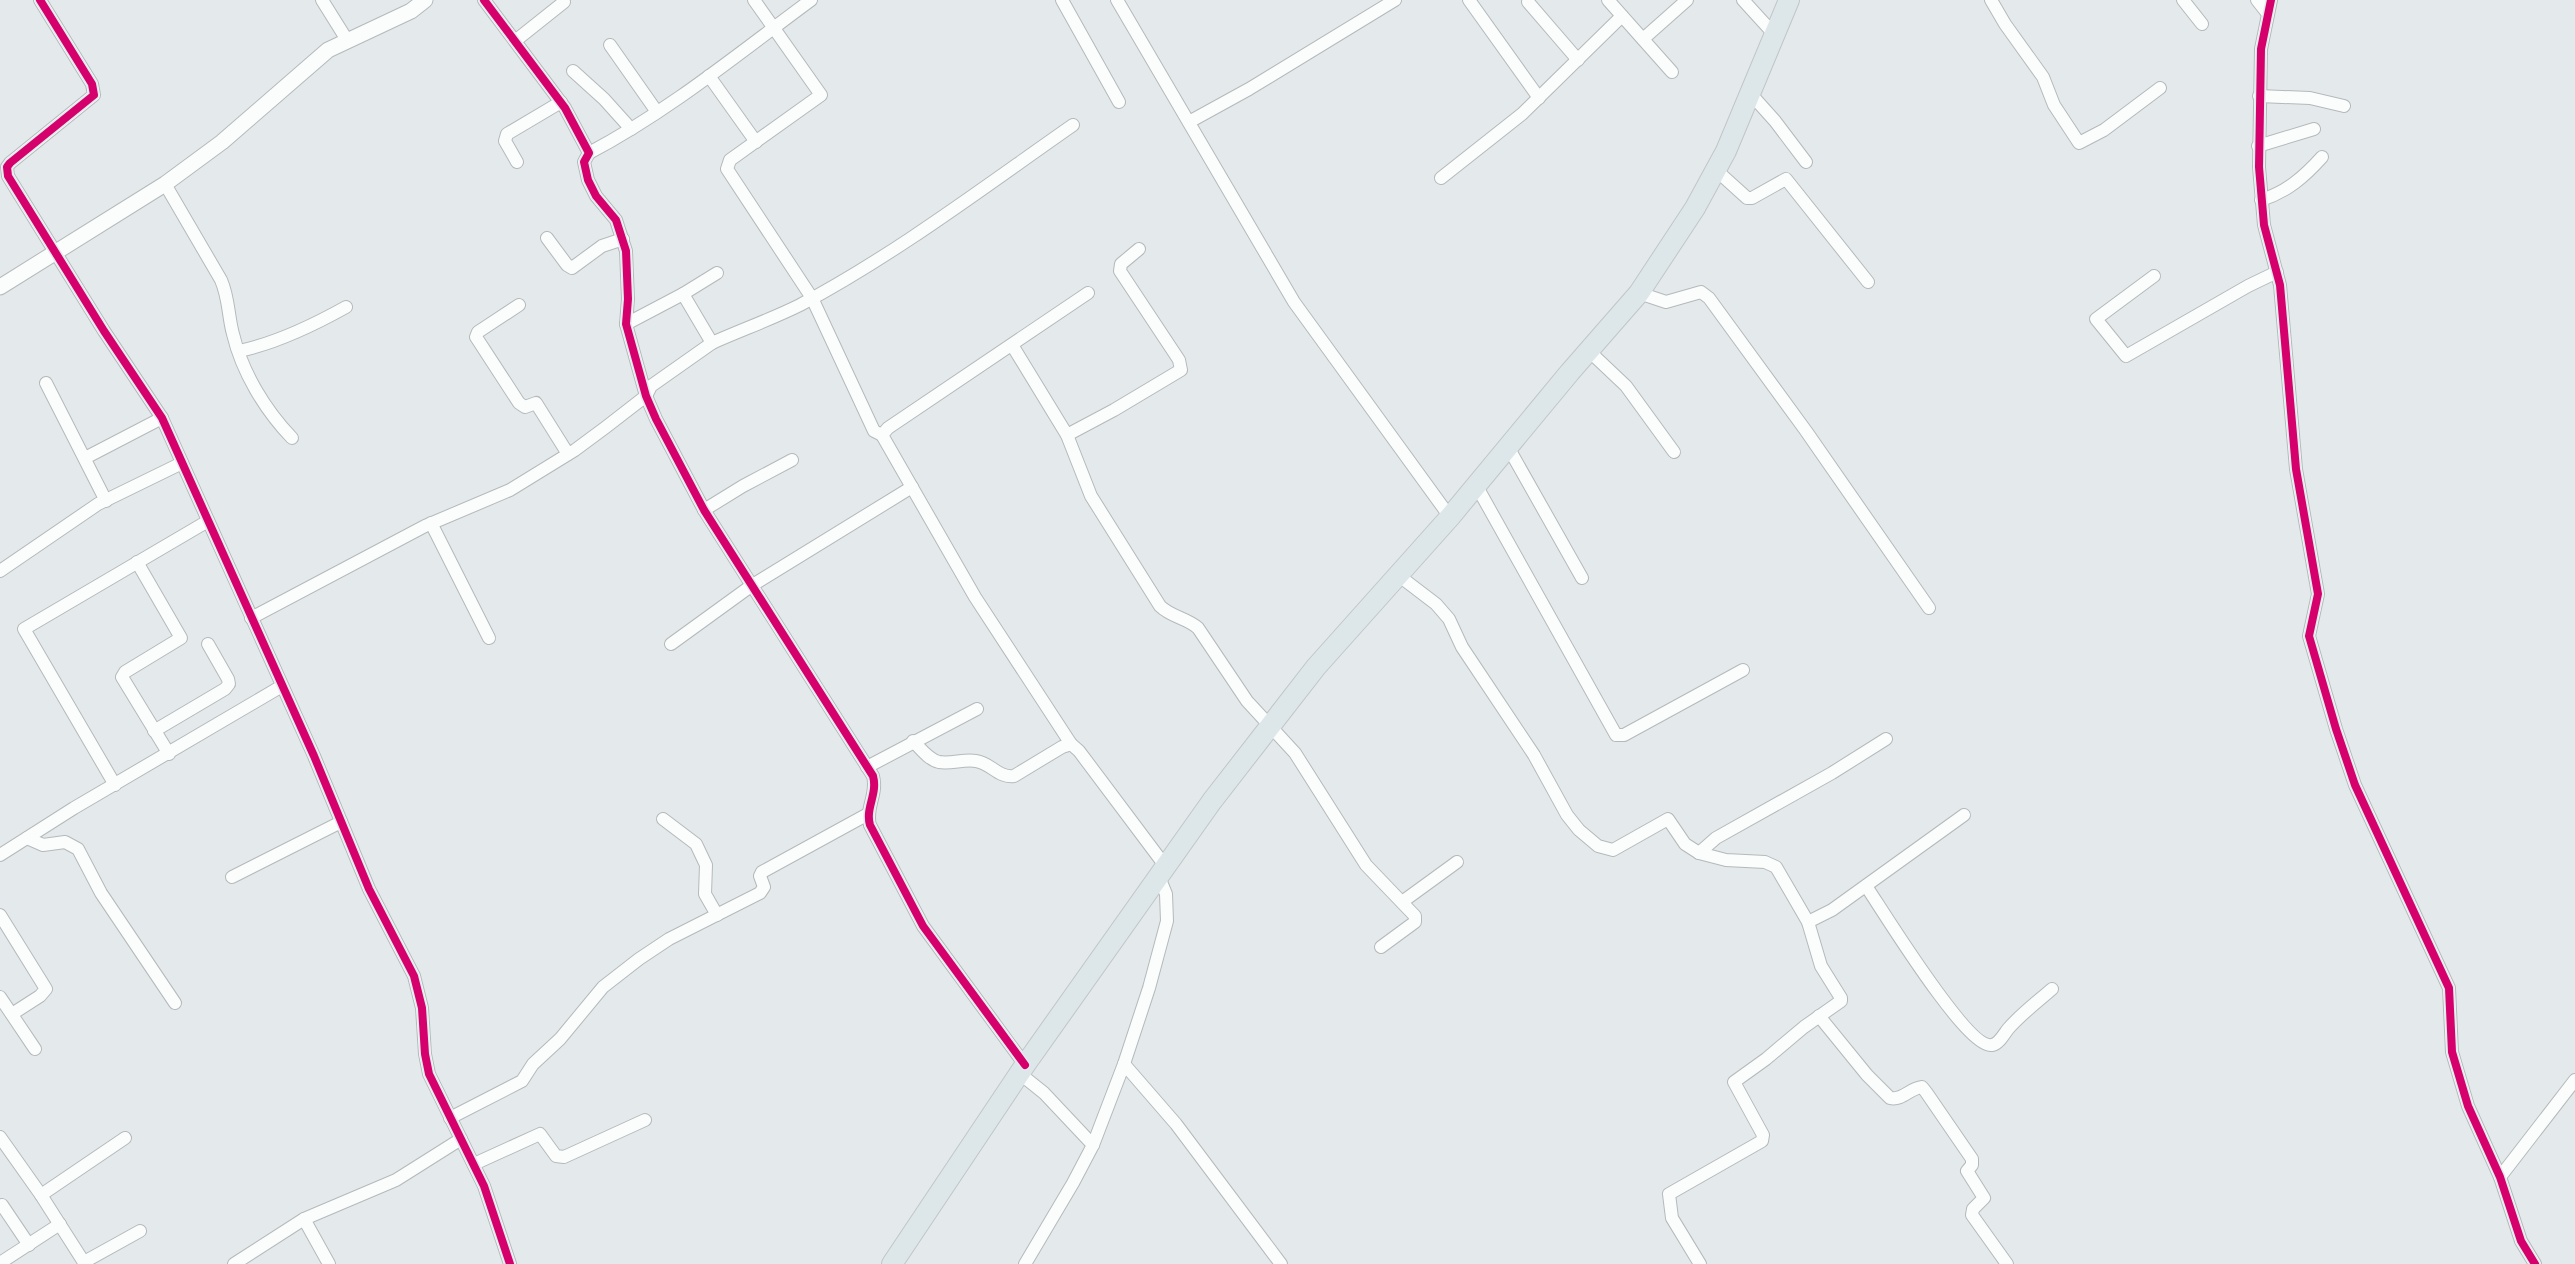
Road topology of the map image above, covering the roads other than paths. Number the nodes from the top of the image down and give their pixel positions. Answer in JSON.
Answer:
{"nodes":[{"id":1,"x":40,"y":0,"type":"edge"},
{"id":2,"x":322,"y":0,"type":"edge"},
{"id":3,"x":424,"y":0,"type":"edge"},
{"id":4,"x":484,"y":0,"type":"edge"},
{"id":5,"x":754,"y":0,"type":"edge"},
{"id":6,"x":812,"y":0,"type":"edge"},
{"id":7,"x":1062,"y":0,"type":"edge"},
{"id":8,"x":1117,"y":0,"type":"edge"},
{"id":9,"x":1395,"y":0,"type":"edge"},
{"id":10,"x":1469,"y":0,"type":"edge"},
{"id":11,"x":1608,"y":0,"type":"edge"},
{"id":12,"x":1687,"y":0,"type":"edge"},
{"id":13,"x":1743,"y":0,"type":"edge"},
{"id":14,"x":1789,"y":0,"type":"edge"},
{"id":15,"x":1991,"y":0,"type":"edge"},
{"id":16,"x":2183,"y":0,"type":"edge"},
{"id":17,"x":2257,"y":0,"type":"edge"},
{"id":18,"x":2271,"y":0,"type":"edge"},
{"id":19,"x":564,"y":2,"type":"dead end"},
{"id":20,"x":1528,"y":2,"type":"dead end"},
{"id":21,"x":2268,"y":14,"type":"junction"},
{"id":22,"x":1622,"y":16,"type":"junction"},
{"id":23,"x":2202,"y":24,"type":"dead end"},
{"id":24,"x":774,"y":27,"type":"junction"},
{"id":25,"x":1774,"y":33,"type":"junction"},
{"id":26,"x":1643,"y":39,"type":"junction"},
{"id":27,"x":347,"y":40,"type":"junction"},
{"id":28,"x":515,"y":41,"type":"junction"},
{"id":29,"x":610,"y":45,"type":"dead end"},
{"id":30,"x":1578,"y":60,"type":"junction"},
{"id":31,"x":573,"y":71,"type":"dead end"},
{"id":32,"x":1672,"y":72,"type":"dead end"},
{"id":33,"x":709,"y":76,"type":"junction"},
{"id":34,"x":2160,"y":88,"type":"dead end"},
{"id":35,"x":1749,"y":92,"type":"junction"},
{"id":36,"x":2259,"y":96,"type":"junction"},
{"id":37,"x":1539,"y":98,"type":"junction"},
{"id":38,"x":561,"y":102,"type":"junction"},
{"id":39,"x":1119,"y":102,"type":"dead end"},
{"id":40,"x":2343,"y":106,"type":"dead end"},
{"id":41,"x":657,"y":112,"type":"junction"},
{"id":42,"x":1189,"y":122,"type":"junction"},
{"id":43,"x":1073,"y":125,"type":"dead end"},
{"id":44,"x":631,"y":129,"type":"junction"},
{"id":45,"x":2314,"y":129,"type":"dead end"},
{"id":46,"x":756,"y":142,"type":"junction"},
{"id":47,"x":2258,"y":146,"type":"junction"},
{"id":48,"x":589,"y":153,"type":"junction"},
{"id":49,"x":2322,"y":157,"type":"dead end"},
{"id":50,"x":517,"y":162,"type":"dead end"},
{"id":51,"x":1806,"y":162,"type":"dead end"},
{"id":52,"x":1716,"y":170,"type":"junction"},
{"id":53,"x":1441,"y":178,"type":"dead end"},
{"id":54,"x":165,"y":184,"type":"junction"},
{"id":55,"x":2261,"y":200,"type":"junction"},
{"id":56,"x":547,"y":238,"type":"dead end"},
{"id":57,"x":623,"y":239,"type":"junction"},
{"id":58,"x":1139,"y":249,"type":"dead end"},
{"id":59,"x":56,"y":253,"type":"junction"},
{"id":60,"x":2277,"y":272,"type":"junction"},
{"id":61,"x":717,"y":273,"type":"dead end"},
{"id":62,"x":2154,"y":276,"type":"dead end"},
{"id":63,"x":1868,"y":282,"type":"dead end"},
{"id":64,"x":0,"y":287,"type":"edge"},
{"id":65,"x":1088,"y":293,"type":"dead end"},
{"id":66,"x":1639,"y":293,"type":"junction"},
{"id":67,"x":683,"y":294,"type":"junction"},
{"id":68,"x":812,"y":298,"type":"junction"},
{"id":69,"x":519,"y":306,"type":"dead end"},
{"id":70,"x":346,"y":307,"type":"dead end"},
{"id":71,"x":626,"y":324,"type":"junction"},
{"id":72,"x":712,"y":343,"type":"junction"},
{"id":73,"x":1012,"y":345,"type":"junction"},
{"id":74,"x":239,"y":351,"type":"junction"},
{"id":75,"x":1589,"y":351,"type":"junction"},
{"id":76,"x":46,"y":383,"type":"dead end"},
{"id":77,"x":646,"y":396,"type":"junction"},
{"id":78,"x":162,"y":418,"type":"junction"},
{"id":79,"x":882,"y":435,"type":"junction"},
{"id":80,"x":1067,"y":435,"type":"junction"},
{"id":81,"x":292,"y":438,"type":"dead end"},
{"id":82,"x":1508,"y":447,"type":"junction"},
{"id":83,"x":1674,"y":452,"type":"dead end"},
{"id":84,"x":568,"y":454,"type":"junction"},
{"id":85,"x":85,"y":458,"type":"junction"},
{"id":86,"x":792,"y":460,"type":"dead end"},
{"id":87,"x":182,"y":463,"type":"junction"},
{"id":88,"x":1476,"y":485,"type":"junction"},
{"id":89,"x":912,"y":487,"type":"junction"},
{"id":90,"x":106,"y":501,"type":"junction"},
{"id":91,"x":704,"y":510,"type":"junction"},
{"id":92,"x":1450,"y":517,"type":"junction"},
{"id":93,"x":208,"y":521,"type":"junction"},
{"id":94,"x":431,"y":523,"type":"junction"},
{"id":95,"x":137,"y":562,"type":"junction"},
{"id":96,"x":0,"y":571,"type":"edge"},
{"id":97,"x":1398,"y":575,"type":"junction"},
{"id":98,"x":1582,"y":578,"type":"dead end"},
{"id":99,"x":752,"y":586,"type":"junction"},
{"id":100,"x":1929,"y":608,"type":"dead end"},
{"id":101,"x":251,"y":618,"type":"junction"},
{"id":102,"x":489,"y":638,"type":"dead end"},
{"id":103,"x":208,"y":644,"type":"dead end"},
{"id":104,"x":671,"y":644,"type":"dead end"},
{"id":105,"x":1743,"y":670,"type":"dead end"},
{"id":106,"x":282,"y":686,"type":"junction"},
{"id":107,"x":977,"y":709,"type":"dead end"},
{"id":108,"x":1270,"y":725,"type":"junction"},
{"id":109,"x":154,"y":731,"type":"junction"},
{"id":110,"x":1886,"y":739,"type":"dead end"},
{"id":111,"x":914,"y":741,"type":"junction"},
{"id":112,"x":1071,"y":744,"type":"junction"},
{"id":113,"x":169,"y":754,"type":"junction"},
{"id":114,"x":867,"y":767,"type":"junction"},
{"id":115,"x":115,"y":786,"type":"junction"},
{"id":116,"x":868,"y":814,"type":"junction"},
{"id":117,"x":1964,"y":815,"type":"dead end"},
{"id":118,"x":663,"y":819,"type":"dead end"},
{"id":119,"x":341,"y":822,"type":"junction"},
{"id":120,"x":27,"y":838,"type":"junction"},
{"id":121,"x":1699,"y":853,"type":"junction"},
{"id":122,"x":0,"y":855,"type":"edge"},
{"id":123,"x":1457,"y":862,"type":"dead end"},
{"id":124,"x":1163,"y":872,"type":"junction"},
{"id":125,"x":232,"y":877,"type":"dead end"},
{"id":126,"x":1866,"y":886,"type":"junction"},
{"id":127,"x":1402,"y":902,"type":"junction"},
{"id":128,"x":0,"y":915,"type":"edge"},
{"id":129,"x":717,"y":915,"type":"junction"},
{"id":130,"x":1808,"y":922,"type":"junction"},
{"id":131,"x":1381,"y":947,"type":"dead end"},
{"id":132,"x":2052,"y":989,"type":"dead end"},
{"id":133,"x":0,"y":997,"type":"edge"},
{"id":134,"x":175,"y":1002,"type":"dead end"},
{"id":135,"x":12,"y":1014,"type":"junction"},
{"id":136,"x":1819,"y":1016,"type":"junction"},
{"id":137,"x":35,"y":1049,"type":"dead end"},
{"id":138,"x":1125,"y":1064,"type":"junction"},
{"id":139,"x":1022,"y":1069,"type":"junction"},
{"id":140,"x":2575,"y":1080,"type":"edge"},
{"id":141,"x":450,"y":1118,"type":"junction"},
{"id":142,"x":645,"y":1120,"type":"dead end"},
{"id":143,"x":0,"y":1137,"type":"edge"},
{"id":144,"x":125,"y":1138,"type":"dead end"},
{"id":145,"x":461,"y":1139,"type":"junction"},
{"id":146,"x":1093,"y":1145,"type":"junction"},
{"id":147,"x":474,"y":1164,"type":"junction"},
{"id":148,"x":2500,"y":1177,"type":"junction"},
{"id":149,"x":41,"y":1195,"type":"junction"},
{"id":150,"x":2,"y":1205,"type":"dead end"},
{"id":151,"x":304,"y":1219,"type":"junction"},
{"id":152,"x":60,"y":1224,"type":"junction"},
{"id":153,"x":140,"y":1231,"type":"dead end"},
{"id":154,"x":29,"y":1245,"type":"junction"},
{"id":155,"x":0,"y":1263,"type":"edge"},
{"id":156,"x":85,"y":1263,"type":"edge"},
{"id":157,"x":234,"y":1264,"type":"edge"},
{"id":158,"x":329,"y":1264,"type":"edge"},
{"id":159,"x":510,"y":1264,"type":"edge"},
{"id":160,"x":892,"y":1264,"type":"edge"},
{"id":161,"x":1025,"y":1264,"type":"edge"},
{"id":162,"x":1281,"y":1264,"type":"edge"},
{"id":163,"x":1700,"y":1264,"type":"edge"},
{"id":164,"x":2006,"y":1264,"type":"edge"},
{"id":165,"x":2535,"y":1264,"type":"edge"}],
"edges":[{"from":1,"to":59,"type":"street"},
{"from":2,"to":27,"type":"street"},
{"from":3,"to":27,"type":"street"},
{"from":4,"to":28,"type":"street"},
{"from":5,"to":24,"type":"street"},
{"from":6,"to":24,"type":"street"},
{"from":7,"to":39,"type":"street"},
{"from":8,"to":42,"type":"street"},
{"from":9,"to":42,"type":"street"},
{"from":10,"to":37,"type":"street"},
{"from":11,"to":22,"type":"street"},
{"from":12,"to":26,"type":"street"},
{"from":13,"to":25,"type":"street"},
{"from":14,"to":25,"type":"main road"},
{"from":15,"to":34,"type":"street"},
{"from":16,"to":23,"type":"street"},
{"from":17,"to":21,"type":"street"},
{"from":18,"to":21,"type":"street"},
{"from":19,"to":28,"type":"street"},
{"from":20,"to":30,"type":"street"},
{"from":21,"to":36,"type":"street"},
{"from":22,"to":26,"type":"street"},
{"from":22,"to":30,"type":"street"},
{"from":24,"to":33,"type":"street"},
{"from":24,"to":46,"type":"street"},
{"from":25,"to":35,"type":"main road"},
{"from":26,"to":32,"type":"street"},
{"from":27,"to":54,"type":"street"},
{"from":28,"to":38,"type":"street"},
{"from":29,"to":41,"type":"street"},
{"from":30,"to":37,"type":"street"},
{"from":31,"to":44,"type":"street"},
{"from":33,"to":41,"type":"street"},
{"from":33,"to":46,"type":"street"},
{"from":35,"to":51,"type":"street"},
{"from":35,"to":52,"type":"main road"},
{"from":36,"to":40,"type":"street"},
{"from":36,"to":47,"type":"street"},
{"from":37,"to":53,"type":"street"},
{"from":38,"to":48,"type":"street"},
{"from":38,"to":50,"type":"street"},
{"from":41,"to":44,"type":"street"},
{"from":42,"to":92,"type":"street"},
{"from":43,"to":68,"type":"street"},
{"from":44,"to":48,"type":"street"},
{"from":45,"to":47,"type":"street"},
{"from":46,"to":68,"type":"street"},
{"from":47,"to":55,"type":"street"},
{"from":48,"to":57,"type":"street"},
{"from":49,"to":55,"type":"street"},
{"from":52,"to":63,"type":"street"},
{"from":52,"to":66,"type":"main road"},
{"from":54,"to":59,"type":"street"},
{"from":54,"to":74,"type":"street"},
{"from":55,"to":60,"type":"street"},
{"from":56,"to":57,"type":"street"},
{"from":57,"to":71,"type":"street"},
{"from":58,"to":80,"type":"street"},
{"from":59,"to":64,"type":"street"},
{"from":59,"to":78,"type":"street"},
{"from":60,"to":62,"type":"street"},
{"from":60,"to":148,"type":"street"},
{"from":61,"to":67,"type":"street"},
{"from":65,"to":73,"type":"street"},
{"from":66,"to":75,"type":"main road"},
{"from":66,"to":100,"type":"street"},
{"from":67,"to":71,"type":"street"},
{"from":67,"to":72,"type":"street"},
{"from":68,"to":72,"type":"street"},
{"from":68,"to":79,"type":"street"},
{"from":69,"to":84,"type":"street"},
{"from":70,"to":74,"type":"street"},
{"from":71,"to":77,"type":"street"},
{"from":72,"to":77,"type":"street"},
{"from":73,"to":79,"type":"street"},
{"from":73,"to":80,"type":"street"},
{"from":74,"to":81,"type":"street"},
{"from":75,"to":82,"type":"main road"},
{"from":75,"to":83,"type":"street"},
{"from":76,"to":85,"type":"street"},
{"from":77,"to":84,"type":"street"},
{"from":77,"to":91,"type":"street"},
{"from":78,"to":85,"type":"street"},
{"from":78,"to":87,"type":"street"},
{"from":79,"to":89,"type":"street"},
{"from":80,"to":108,"type":"street"},
{"from":82,"to":88,"type":"main road"},
{"from":82,"to":98,"type":"street"},
{"from":84,"to":94,"type":"street"},
{"from":85,"to":90,"type":"street"},
{"from":86,"to":91,"type":"street"},
{"from":87,"to":90,"type":"street"},
{"from":87,"to":93,"type":"street"},
{"from":88,"to":92,"type":"main road"},
{"from":88,"to":105,"type":"street"},
{"from":89,"to":99,"type":"street"},
{"from":89,"to":112,"type":"street"},
{"from":90,"to":96,"type":"street"},
{"from":91,"to":99,"type":"street"},
{"from":92,"to":97,"type":"main road"},
{"from":93,"to":95,"type":"street"},
{"from":93,"to":101,"type":"street"},
{"from":94,"to":101,"type":"street"},
{"from":94,"to":102,"type":"street"},
{"from":95,"to":109,"type":"street"},
{"from":95,"to":115,"type":"street"},
{"from":97,"to":108,"type":"main road"},
{"from":97,"to":121,"type":"street"},
{"from":99,"to":104,"type":"street"},
{"from":99,"to":114,"type":"street"},
{"from":101,"to":106,"type":"street"},
{"from":103,"to":109,"type":"street"},
{"from":106,"to":113,"type":"street"},
{"from":106,"to":119,"type":"street"},
{"from":107,"to":111,"type":"street"},
{"from":108,"to":124,"type":"main road"},
{"from":108,"to":127,"type":"street"},
{"from":109,"to":113,"type":"street"},
{"from":110,"to":121,"type":"street"},
{"from":111,"to":112,"type":"street"},
{"from":111,"to":114,"type":"street"},
{"from":112,"to":124,"type":"street"},
{"from":113,"to":115,"type":"street"},
{"from":114,"to":116,"type":"street"},
{"from":115,"to":120,"type":"street"},
{"from":116,"to":129,"type":"street"},
{"from":116,"to":139,"type":"street"},
{"from":117,"to":126,"type":"street"},
{"from":118,"to":129,"type":"street"},
{"from":119,"to":125,"type":"street"},
{"from":119,"to":141,"type":"street"},
{"from":120,"to":122,"type":"street"},
{"from":120,"to":134,"type":"street"},
{"from":121,"to":130,"type":"street"},
{"from":123,"to":127,"type":"street"},
{"from":124,"to":138,"type":"street"},
{"from":124,"to":139,"type":"main road"},
{"from":126,"to":130,"type":"street"},
{"from":126,"to":132,"type":"street"},
{"from":127,"to":131,"type":"street"},
{"from":128,"to":135,"type":"street"},
{"from":129,"to":141,"type":"street"},
{"from":130,"to":136,"type":"street"},
{"from":133,"to":135,"type":"street"},
{"from":135,"to":137,"type":"street"},
{"from":136,"to":163,"type":"street"},
{"from":136,"to":164,"type":"street"},
{"from":138,"to":146,"type":"street"},
{"from":138,"to":162,"type":"street"},
{"from":139,"to":146,"type":"street"},
{"from":139,"to":160,"type":"main road"},
{"from":140,"to":148,"type":"street"},
{"from":141,"to":145,"type":"street"},
{"from":142,"to":147,"type":"street"},
{"from":143,"to":149,"type":"street"},
{"from":144,"to":149,"type":"street"},
{"from":145,"to":147,"type":"street"},
{"from":145,"to":151,"type":"street"},
{"from":146,"to":161,"type":"street"},
{"from":147,"to":159,"type":"street"},
{"from":148,"to":165,"type":"street"},
{"from":149,"to":152,"type":"street"},
{"from":150,"to":154,"type":"street"},
{"from":151,"to":157,"type":"street"},
{"from":151,"to":158,"type":"street"},
{"from":152,"to":154,"type":"street"},
{"from":152,"to":156,"type":"street"},
{"from":153,"to":156,"type":"street"},
{"from":154,"to":155,"type":"street"}]}
